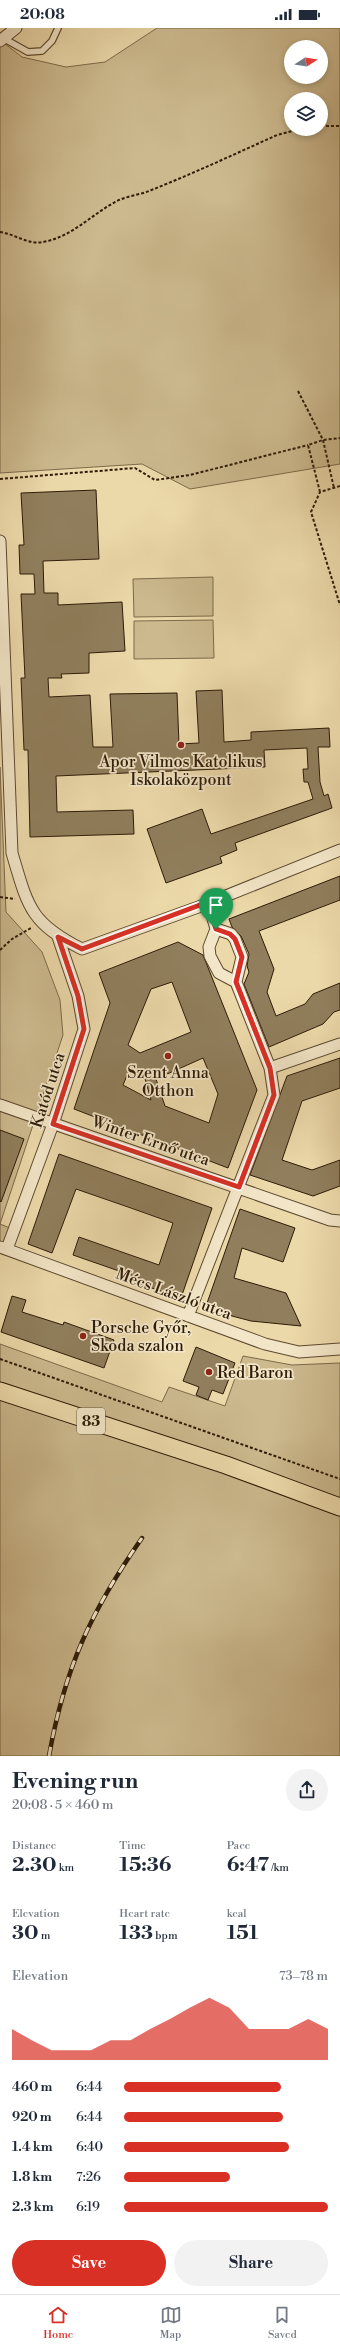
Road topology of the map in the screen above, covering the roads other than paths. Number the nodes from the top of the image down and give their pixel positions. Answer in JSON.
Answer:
{"nodes":[{"id":1,"x":16,"y":28,"type":"edge"},
{"id":2,"x":58,"y":28,"type":"edge"},
{"id":3,"x":2,"y":40,"type":"edge"},
{"id":4,"x":0,"y":541,"type":"edge"},
{"id":5,"x":340,"y":850,"type":"edge"},
{"id":6,"x":208,"y":902,"type":"junction"},
{"id":7,"x":216,"y":929,"type":"junction"},
{"id":8,"x":58,"y":937,"type":"junction"},
{"id":9,"x":236,"y":982,"type":"junction"},
{"id":10,"x":340,"y":1043,"type":"edge"},
{"id":11,"x":270,"y":1068,"type":"junction"},
{"id":12,"x":0,"y":1105,"type":"edge"},
{"id":13,"x":53,"y":1124,"type":"junction"},
{"id":14,"x":239,"y":1187,"type":"junction"},
{"id":15,"x":340,"y":1221,"type":"edge"},
{"id":16,"x":3,"y":1248,"type":"edge"},
{"id":17,"x":188,"y":1316,"type":"junction"},
{"id":18,"x":340,"y":1349,"type":"edge"},
{"id":19,"x":0,"y":1391,"type":"edge"},
{"id":20,"x":340,"y":1508,"type":"edge"}],
"edges":[{"from":1,"to":3,"type":"street"},
{"from":2,"to":3,"type":"lane"},
{"from":4,"to":8,"type":"street"},
{"from":5,"to":6,"type":"street"},
{"from":6,"to":7,"type":"street"},
{"from":6,"to":8,"type":"street"},
{"from":7,"to":9,"type":"street"},
{"from":7,"to":9,"type":"street"},
{"from":8,"to":13,"type":"street","name":"Katód utca"},
{"from":9,"to":11,"type":"street"},
{"from":10,"to":11,"type":"street"},
{"from":11,"to":14,"type":"street"},
{"from":12,"to":13,"type":"street","name":"Winter Ernő utca"},
{"from":13,"to":14,"type":"street","name":"Winter Ernő utca"},
{"from":13,"to":16,"type":"street","name":"Katód utca"},
{"from":14,"to":15,"type":"street","name":"Winter Ernő utca"},
{"from":14,"to":17,"type":"street"},
{"from":16,"to":17,"type":"street","name":"Mécs László utca"},
{"from":17,"to":18,"type":"street","name":"Mécs László utca"},
{"from":19,"to":20,"type":"main road","number":"83"}]}
